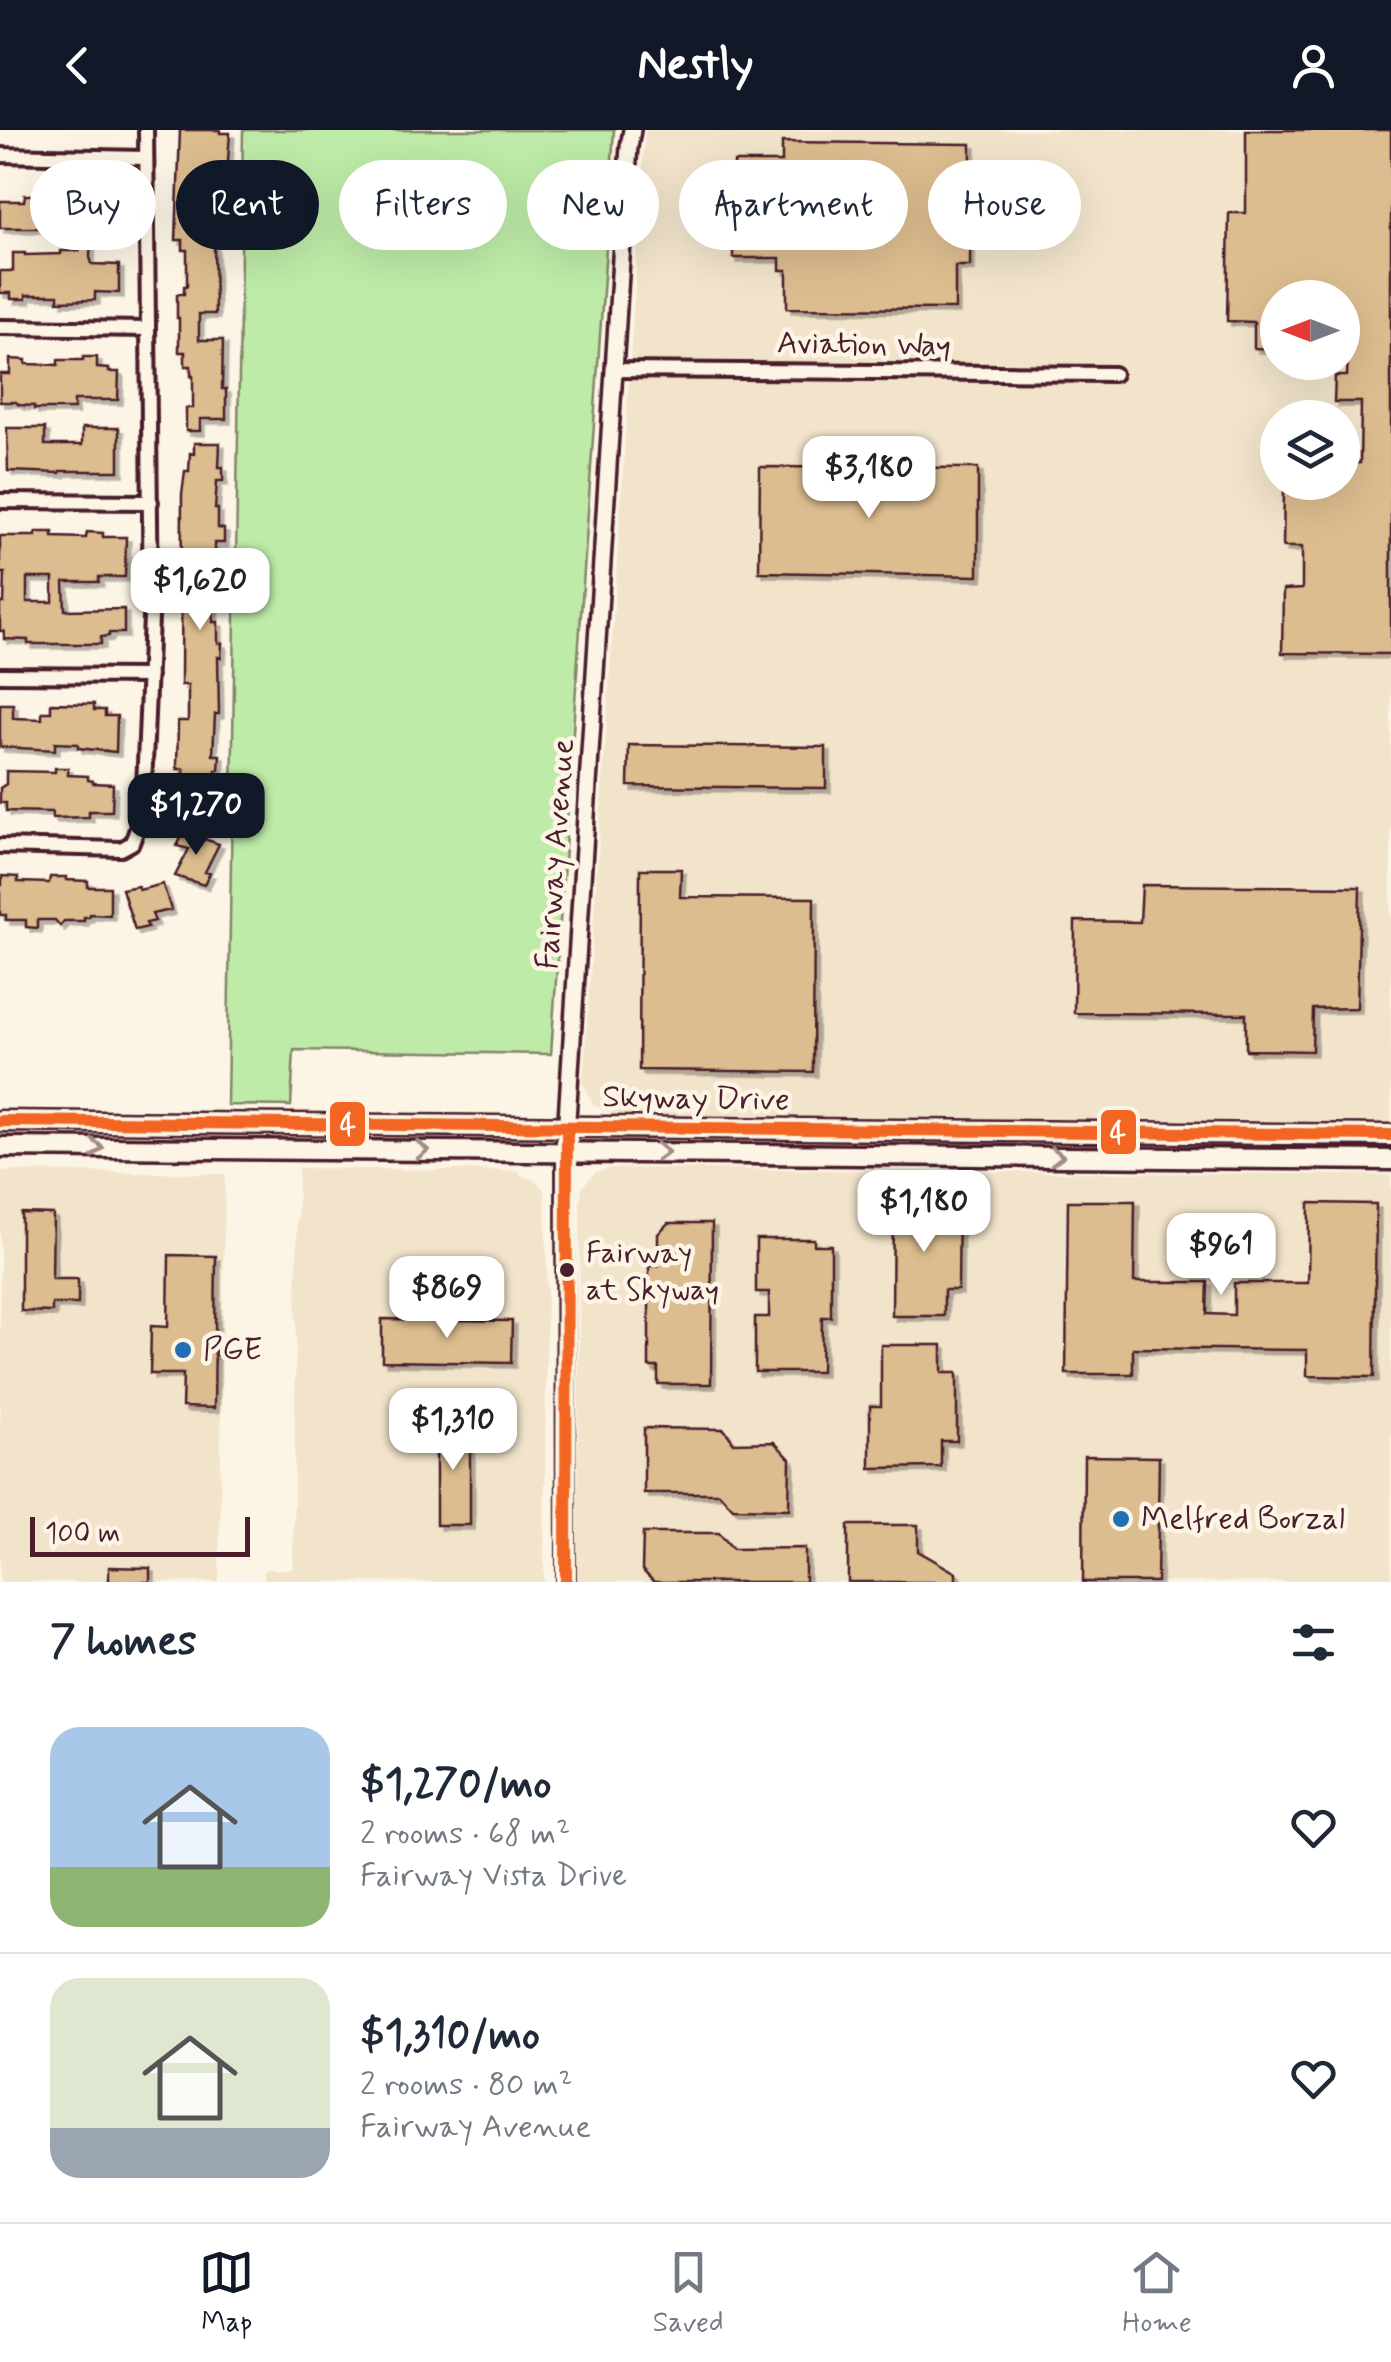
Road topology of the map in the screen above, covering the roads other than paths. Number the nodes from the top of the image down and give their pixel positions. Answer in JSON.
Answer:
{"nodes":[{"id":1,"x":146,"y":130,"type":"edge"},
{"id":2,"x":632,"y":130,"type":"edge"},
{"id":3,"x":0,"y":155,"type":"edge"},
{"id":4,"x":144,"y":158,"type":"junction"},
{"id":5,"x":0,"y":328,"type":"edge"},
{"id":6,"x":147,"y":329,"type":"junction"},
{"id":7,"x":614,"y":370,"type":"junction"},
{"id":8,"x":1114,"y":374,"type":"dead end"},
{"id":9,"x":0,"y":501,"type":"edge"},
{"id":10,"x":151,"y":502,"type":"junction"},
{"id":11,"x":0,"y":675,"type":"edge"},
{"id":12,"x":149,"y":676,"type":"junction"},
{"id":13,"x":0,"y":846,"type":"edge"},
{"id":14,"x":0,"y":1121,"type":"edge"},
{"id":15,"x":566,"y":1127,"type":"junction"},
{"id":16,"x":1391,"y":1134,"type":"edge"},
{"id":17,"x":0,"y":1147,"type":"edge"},
{"id":18,"x":565,"y":1151,"type":"junction"},
{"id":19,"x":1391,"y":1160,"type":"edge"},
{"id":20,"x":566,"y":1582,"type":"edge"}],
"edges":[{"from":1,"to":4,"type":"street"},
{"from":2,"to":7,"type":"street","name":"Fairway Avenue"},
{"from":3,"to":4,"type":"street"},
{"from":4,"to":6,"type":"street"},
{"from":5,"to":6,"type":"street"},
{"from":6,"to":10,"type":"street"},
{"from":7,"to":8,"type":"street","name":"Aviation Way"},
{"from":7,"to":15,"type":"street","name":"Fairway Avenue"},
{"from":9,"to":10,"type":"street"},
{"from":10,"to":12,"type":"street"},
{"from":11,"to":12,"type":"street"},
{"from":12,"to":13,"type":"street"},
{"from":14,"to":15,"type":"main road","name":"Skyway Drive"},
{"from":15,"to":16,"type":"main road","name":"Skyway Drive"},
{"from":15,"to":18,"type":"street","name":"Fairway Avenue"},
{"from":17,"to":18,"type":"main road","name":"Skyway Drive","one_way":true},
{"from":18,"to":19,"type":"main road","name":"Skyway Drive","one_way":true},
{"from":18,"to":20,"type":"street","name":"Fairway Avenue"}]}
